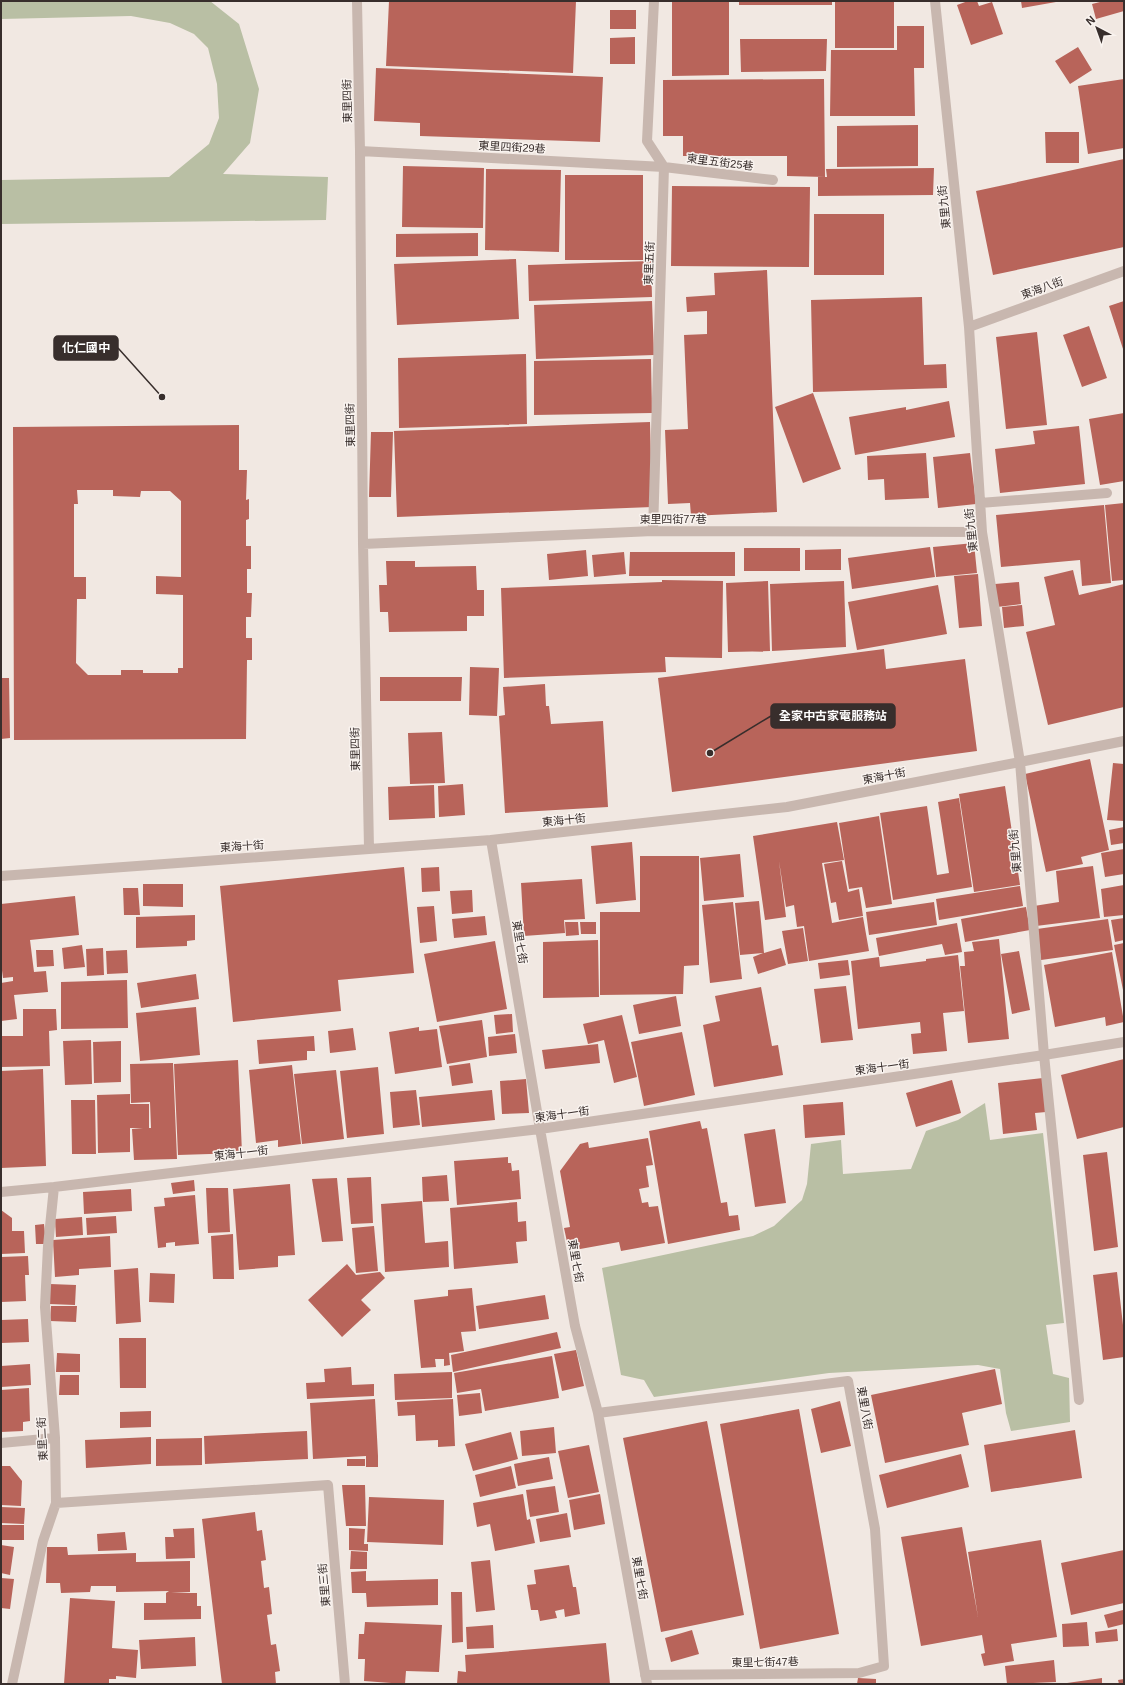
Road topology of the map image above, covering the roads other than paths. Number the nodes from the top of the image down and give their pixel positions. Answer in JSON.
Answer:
{"nodes":[{"id":1,"x":356,"y":1,"type":"edge"},
{"id":2,"x":654,"y":1,"type":"edge"},
{"id":3,"x":935,"y":1,"type":"edge"},
{"id":4,"x":360,"y":151,"type":"junction"},
{"id":5,"x":664,"y":167,"type":"junction"},
{"id":6,"x":774,"y":180,"type":"dead end"},
{"id":7,"x":1124,"y":271,"type":"edge"},
{"id":8,"x":969,"y":327,"type":"junction"},
{"id":9,"x":1107,"y":493,"type":"dead end"},
{"id":10,"x":980,"y":503,"type":"junction"},
{"id":11,"x":653,"y":531,"type":"junction"},
{"id":12,"x":982,"y":532,"type":"junction"},
{"id":13,"x":363,"y":544,"type":"junction"},
{"id":14,"x":1124,"y":740,"type":"edge"},
{"id":15,"x":1020,"y":762,"type":"junction"},
{"id":16,"x":491,"y":840,"type":"junction"},
{"id":17,"x":369,"y":848,"type":"junction"},
{"id":18,"x":1,"y":876,"type":"edge"},
{"id":19,"x":1124,"y":1042,"type":"edge"},
{"id":20,"x":1044,"y":1055,"type":"junction"},
{"id":21,"x":540,"y":1129,"type":"junction"},
{"id":22,"x":54,"y":1187,"type":"junction"},
{"id":23,"x":1,"y":1192,"type":"edge"},
{"id":24,"x":1079,"y":1400,"type":"dead end"},
{"id":25,"x":598,"y":1413,"type":"junction"},
{"id":26,"x":55,"y":1438,"type":"junction"},
{"id":27,"x":1,"y":1443,"type":"edge"},
{"id":28,"x":56,"y":1503,"type":"junction"},
{"id":29,"x":884,"y":1666,"type":"joint"},
{"id":30,"x":646,"y":1680,"type":"edge"},
{"id":31,"x":12,"y":1684,"type":"edge"},
{"id":32,"x":345,"y":1684,"type":"edge"}],
"edges":[{"from":1,"to":4,"type":"street","name":"東里四街"},
{"from":2,"to":5,"type":"street"},
{"from":3,"to":8,"type":"street","name":"東里九街"},
{"from":4,"to":5,"type":"street","name":"東里四街29巷"},
{"from":4,"to":13,"type":"street","name":"東里四街"},
{"from":5,"to":6,"type":"street","name":"東里五街25巷"},
{"from":5,"to":11,"type":"street","name":"東里五街"},
{"from":7,"to":8,"type":"street","name":"東海八街"},
{"from":8,"to":10,"type":"street","name":"東里九街"},
{"from":9,"to":10,"type":"street"},
{"from":10,"to":12,"type":"street","name":"東里九街"},
{"from":11,"to":12,"type":"street","name":"東里四街77巷"},
{"from":11,"to":13,"type":"street","name":"東里四街77巷"},
{"from":12,"to":15,"type":"street","name":"東里九街"},
{"from":13,"to":17,"type":"street","name":"東里四街"},
{"from":14,"to":15,"type":"street","name":"東海十街"},
{"from":15,"to":16,"type":"street","name":"東海十街"},
{"from":15,"to":20,"type":"street","name":"東里九街"},
{"from":16,"to":17,"type":"street","name":"東海十街"},
{"from":16,"to":21,"type":"street","name":"東里七街"},
{"from":17,"to":18,"type":"street","name":"東海十街"},
{"from":19,"to":20,"type":"street","name":"東海十一街"},
{"from":20,"to":21,"type":"street","name":"東海十一街"},
{"from":20,"to":24,"type":"street","name":"東里九街"},
{"from":21,"to":22,"type":"street","name":"東海十一街"},
{"from":21,"to":25,"type":"street","name":"東里七街"},
{"from":22,"to":23,"type":"street","name":"東海十一街"},
{"from":22,"to":26,"type":"street","name":"東里二街"},
{"from":25,"to":29,"type":"street","name":"東里八街"},
{"from":25,"to":30,"type":"street","name":"東里七街"},
{"from":26,"to":27,"type":"street"},
{"from":26,"to":28,"type":"street","name":"東里二街"},
{"from":28,"to":31,"type":"street","name":"東里二街"},
{"from":28,"to":32,"type":"street","name":"東里三街"},
{"from":29,"to":30,"type":"street","name":"東里七街47巷"}]}
